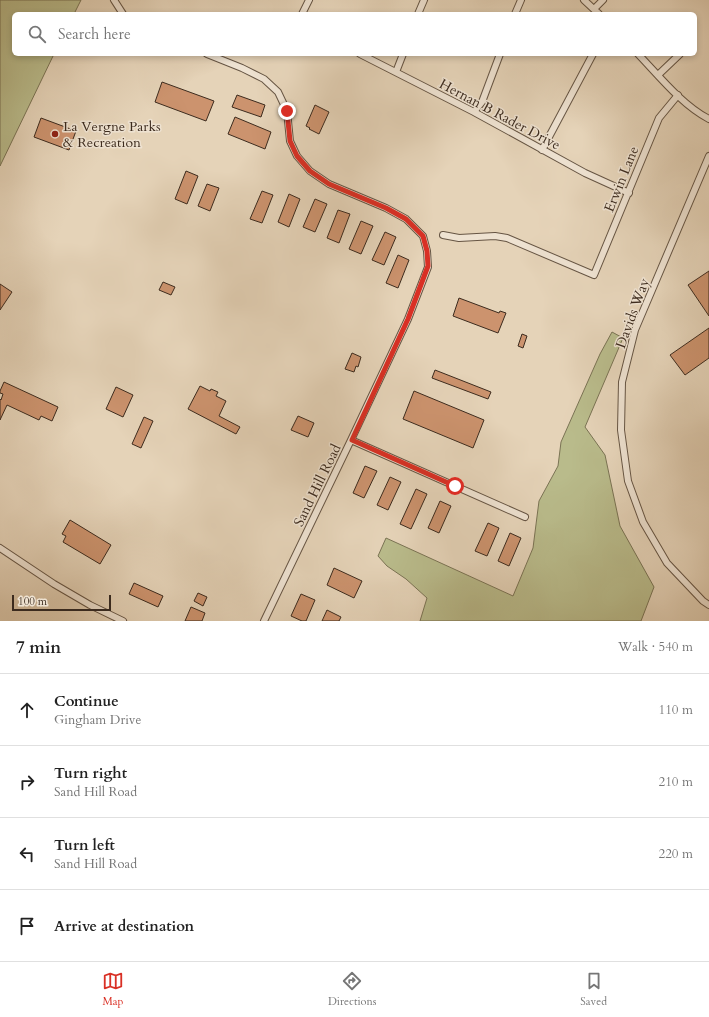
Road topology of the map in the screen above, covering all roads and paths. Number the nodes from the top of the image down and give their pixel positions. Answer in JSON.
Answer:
{"nodes":[{"id":1,"x":114,"y":0,"type":"edge"},
{"id":2,"x":309,"y":0,"type":"edge"},
{"id":3,"x":424,"y":0,"type":"edge"},
{"id":4,"x":521,"y":0,"type":"edge"},
{"id":5,"x":584,"y":0,"type":"edge"},
{"id":6,"x":603,"y":0,"type":"edge"},
{"id":7,"x":594,"y":9,"type":"junction"},
{"id":8,"x":122,"y":12,"type":"edge"},
{"id":9,"x":303,"y":12,"type":"edge"},
{"id":10,"x":419,"y":12,"type":"edge"},
{"id":11,"x":516,"y":12,"type":"edge"},
{"id":12,"x":598,"y":12,"type":"edge"},
{"id":13,"x":212,"y":56,"type":"edge"},
{"id":14,"x":364,"y":56,"type":"edge"},
{"id":15,"x":402,"y":56,"type":"edge"},
{"id":16,"x":499,"y":56,"type":"edge"},
{"id":17,"x":592,"y":56,"type":"edge"},
{"id":18,"x":640,"y":56,"type":"edge"},
{"id":19,"x":678,"y":56,"type":"edge"},
{"id":20,"x":396,"y":72,"type":"junction"},
{"id":21,"x":658,"y":75,"type":"junction"},
{"id":22,"x":678,"y":95,"type":"junction"},
{"id":23,"x":474,"y":112,"type":"junction"},
{"id":24,"x":709,"y":119,"type":"edge"},
{"id":25,"x":542,"y":150,"type":"junction"},
{"id":26,"x":709,"y":156,"type":"edge"},
{"id":27,"x":629,"y":193,"type":"junction"},
{"id":28,"x":444,"y":234,"type":"dead end"},
{"id":29,"x":352,"y":440,"type":"junction"},
{"id":30,"x":525,"y":517,"type":"dead end"},
{"id":31,"x":0,"y":548,"type":"edge"},
{"id":32,"x":709,"y":605,"type":"edge"},
{"id":33,"x":123,"y":621,"type":"edge"},
{"id":34,"x":264,"y":621,"type":"edge"}],
"edges":[{"from":1,"to":8,"type":"street"},
{"from":2,"to":9,"type":"street"},
{"from":3,"to":10,"type":"street"},
{"from":4,"to":11,"type":"street"},
{"from":5,"to":7,"type":"street"},
{"from":6,"to":7,"type":"street"},
{"from":7,"to":12,"type":"street"},
{"from":13,"to":29,"type":"street","name":"Sand Hill Road"},
{"from":14,"to":20,"type":"street","name":"Hernan B Rader Drive"},
{"from":15,"to":20,"type":"street"},
{"from":16,"to":23,"type":"street"},
{"from":17,"to":25,"type":"street"},
{"from":18,"to":21,"type":"street"},
{"from":19,"to":21,"type":"street"},
{"from":20,"to":23,"type":"street","name":"Hernan B Rader Drive"},
{"from":21,"to":22,"type":"street"},
{"from":22,"to":24,"type":"street"},
{"from":22,"to":27,"type":"street","name":"Erwin Lane"},
{"from":23,"to":25,"type":"street","name":"Hernan B Rader Drive"},
{"from":25,"to":27,"type":"street","name":"Hernan B Rader Drive"},
{"from":26,"to":32,"type":"street","name":"Davids Way"},
{"from":27,"to":28,"type":"street","name":"Erwin Lane"},
{"from":29,"to":30,"type":"street"},
{"from":29,"to":34,"type":"street","name":"Sand Hill Road"},
{"from":31,"to":33,"type":"street"}]}
